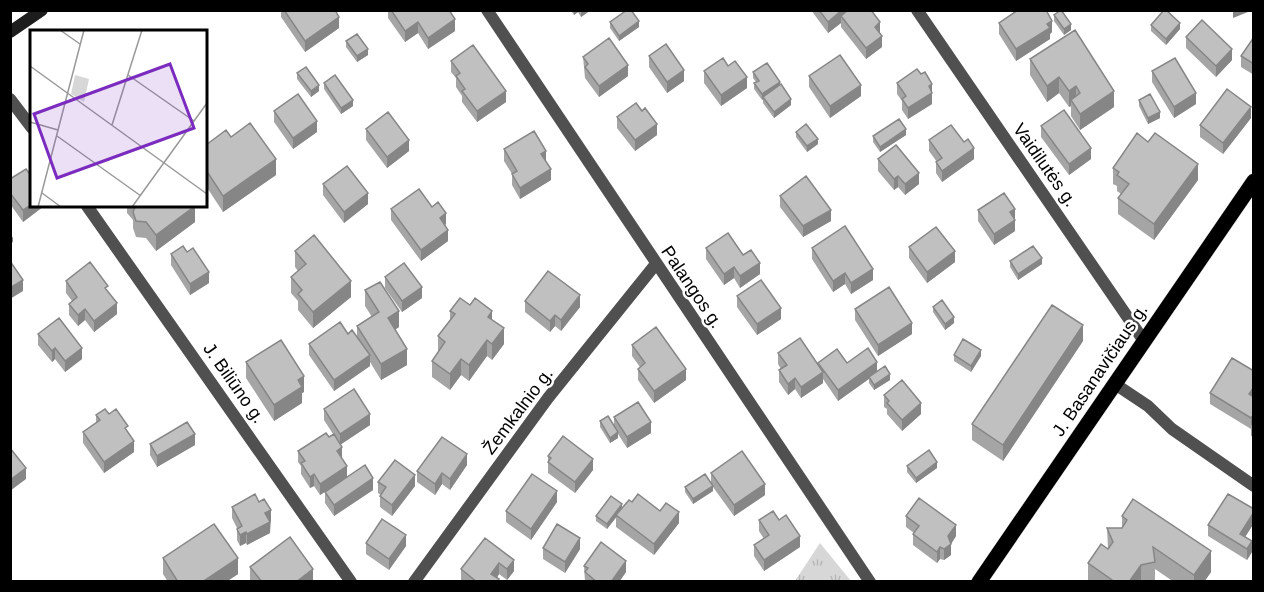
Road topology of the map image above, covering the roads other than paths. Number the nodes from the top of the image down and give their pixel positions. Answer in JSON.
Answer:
{"nodes":[{"id":1,"x":42,"y":10,"type":"edge"},
{"id":2,"x":487,"y":10,"type":"edge"},
{"id":3,"x":917,"y":10,"type":"edge"},
{"id":4,"x":10,"y":32,"type":"edge"},
{"id":5,"x":10,"y":99,"type":"edge"},
{"id":6,"x":30,"y":125,"type":"edge"},
{"id":7,"x":1254,"y":181,"type":"edge"},
{"id":8,"x":88,"y":207,"type":"edge"},
{"id":9,"x":655,"y":265,"type":"junction"},
{"id":10,"x":1144,"y":341,"type":"junction"},
{"id":11,"x":1114,"y":384,"type":"junction"},
{"id":12,"x":1254,"y":486,"type":"edge"},
{"id":13,"x":351,"y":582,"type":"edge"},
{"id":14,"x":414,"y":582,"type":"edge"},
{"id":15,"x":870,"y":582,"type":"edge"},
{"id":16,"x":979,"y":582,"type":"edge"}],
"edges":[{"from":1,"to":4,"type":"main road"},
{"from":2,"to":9,"type":"street","name":"Palangos g."},
{"from":3,"to":10,"type":"street","name":"Vaidilutės g."},
{"from":5,"to":6,"type":"street"},
{"from":7,"to":10,"type":"main road","name":"J. Basanavičiaus g."},
{"from":8,"to":13,"type":"street","name":"J. Biliūno g."},
{"from":9,"to":14,"type":"street","name":"Žemkalnio g."},
{"from":9,"to":15,"type":"street","name":"Palangos g."},
{"from":10,"to":11,"type":"main road","name":"J. Basanavičiaus g."},
{"from":11,"to":12,"type":"street"},
{"from":11,"to":16,"type":"main road","name":"J. Basanavičiaus g."}]}
